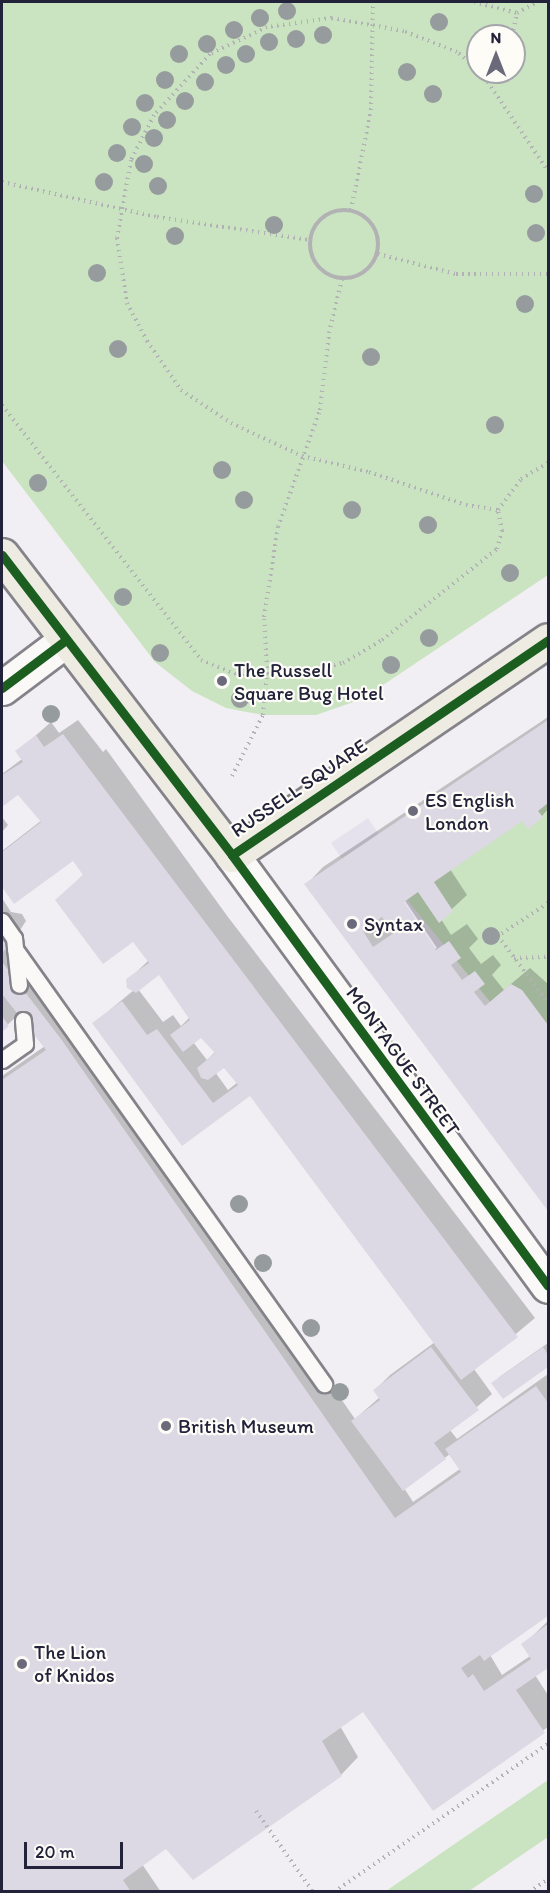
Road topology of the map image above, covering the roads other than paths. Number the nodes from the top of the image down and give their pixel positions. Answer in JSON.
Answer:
{"nodes":[{"id":1,"x":2,"y":555,"type":"edge"},
{"id":2,"x":66,"y":640,"type":"junction"},
{"id":3,"x":549,"y":640,"type":"edge"},
{"id":4,"x":2,"y":688,"type":"edge"},
{"id":5,"x":232,"y":855,"type":"junction"},
{"id":6,"x":2,"y":921,"type":"edge"},
{"id":7,"x":15,"y":949,"type":"junction"},
{"id":8,"x":19,"y":986,"type":"dead end"},
{"id":9,"x":23,"y":1020,"type":"dead end"},
{"id":10,"x":2,"y":1060,"type":"edge"},
{"id":11,"x":549,"y":1286,"type":"edge"},
{"id":12,"x":324,"y":1384,"type":"dead end"}],
"edges":[{"from":1,"to":2,"type":"main road","name":"RUSSELL SQUARE"},
{"from":2,"to":4,"type":"street"},
{"from":2,"to":5,"type":"main road","name":"RUSSELL SQUARE"},
{"from":3,"to":5,"type":"main road","name":"RUSSELL SQUARE"},
{"from":5,"to":11,"type":"street","name":"MONTAGUE STREET"},
{"from":6,"to":7,"type":"lane"},
{"from":7,"to":8,"type":"lane"},
{"from":7,"to":12,"type":"lane"},
{"from":9,"to":10,"type":"lane"}]}
